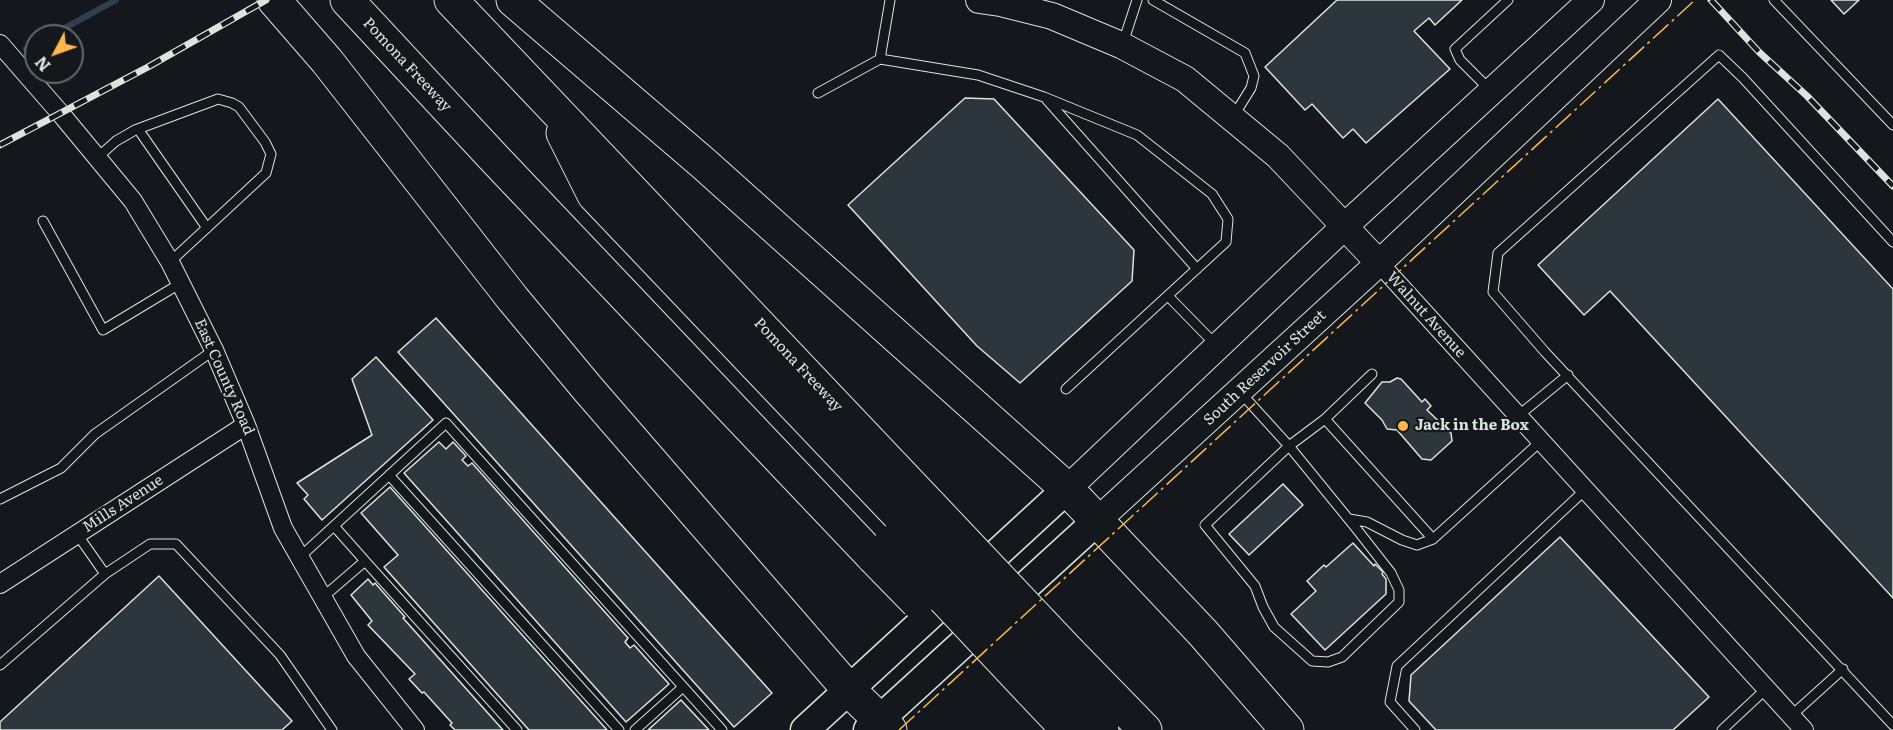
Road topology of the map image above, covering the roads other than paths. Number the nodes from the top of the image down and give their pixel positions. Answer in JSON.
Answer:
{"nodes":[{"id":1,"x":274,"y":0,"type":"edge"},
{"id":2,"x":451,"y":0,"type":"edge"},
{"id":3,"x":513,"y":0,"type":"edge"},
{"id":4,"x":890,"y":0,"type":"edge"},
{"id":5,"x":979,"y":0,"type":"edge"},
{"id":6,"x":1137,"y":0,"type":"edge"},
{"id":7,"x":1154,"y":0,"type":"edge"},
{"id":8,"x":1508,"y":0,"type":"edge"},
{"id":9,"x":1591,"y":0,"type":"edge"},
{"id":10,"x":1658,"y":0,"type":"edge"},
{"id":11,"x":1774,"y":0,"type":"edge"},
{"id":12,"x":1012,"y":3,"type":"edge"},
{"id":13,"x":356,"y":10,"type":"edge"},
{"id":14,"x":0,"y":44,"type":"edge"},
{"id":15,"x":1122,"y":46,"type":"junction"},
{"id":16,"x":880,"y":59,"type":"junction"},
{"id":17,"x":1492,"y":91,"type":"junction"},
{"id":18,"x":818,"y":93,"type":"dead end"},
{"id":19,"x":1044,"y":97,"type":"junction"},
{"id":20,"x":1233,"y":117,"type":"junction"},
{"id":21,"x":1893,"y":125,"type":"edge"},
{"id":22,"x":138,"y":129,"type":"junction"},
{"id":23,"x":98,"y":157,"type":"junction"},
{"id":24,"x":43,"y":221,"type":"dead end"},
{"id":25,"x":1345,"y":226,"type":"junction"},
{"id":26,"x":207,"y":228,"type":"junction"},
{"id":27,"x":1893,"y":242,"type":"edge"},
{"id":28,"x":170,"y":262,"type":"junction"},
{"id":29,"x":1379,"y":263,"type":"junction"},
{"id":30,"x":1197,"y":269,"type":"junction"},
{"id":31,"x":181,"y":283,"type":"junction"},
{"id":32,"x":1168,"y":296,"type":"junction"},
{"id":33,"x":1217,"y":346,"type":"junction"},
{"id":34,"x":214,"y":350,"type":"junction"},
{"id":35,"x":1372,"y":374,"type":"dead end"},
{"id":36,"x":1568,"y":375,"type":"junction"},
{"id":37,"x":1066,"y":389,"type":"dead end"},
{"id":38,"x":1239,"y":392,"type":"junction"},
{"id":39,"x":1518,"y":416,"type":"junction"},
{"id":40,"x":1325,"y":419,"type":"junction"},
{"id":41,"x":246,"y":425,"type":"junction"},
{"id":42,"x":1541,"y":441,"type":"junction"},
{"id":43,"x":1289,"y":446,"type":"junction"},
{"id":44,"x":389,"y":475,"type":"junction"},
{"id":45,"x":1067,"y":489,"type":"junction"},
{"id":46,"x":1585,"y":490,"type":"junction"},
{"id":47,"x":0,"y":499,"type":"edge"},
{"id":48,"x":1349,"y":519,"type":"junction"},
{"id":49,"x":1098,"y":520,"type":"junction"},
{"id":50,"x":334,"y":526,"type":"junction"},
{"id":51,"x":902,"y":533,"type":"junction"},
{"id":52,"x":77,"y":534,"type":"junction"},
{"id":53,"x":1433,"y":539,"type":"junction"},
{"id":54,"x":300,"y":557,"type":"junction"},
{"id":55,"x":364,"y":561,"type":"junction"},
{"id":56,"x":105,"y":574,"type":"junction"},
{"id":57,"x":0,"y":584,"type":"edge"},
{"id":58,"x":322,"y":597,"type":"junction"},
{"id":59,"x":0,"y":665,"type":"edge"},
{"id":60,"x":1843,"y":669,"type":"junction"},
{"id":61,"x":1040,"y":680,"type":"junction"},
{"id":62,"x":683,"y":687,"type":"junction"},
{"id":63,"x":1767,"y":689,"type":"junction"},
{"id":64,"x":849,"y":690,"type":"junction"},
{"id":65,"x":1791,"y":716,"type":"junction"},
{"id":66,"x":1893,"y":724,"type":"edge"},
{"id":67,"x":879,"y":727,"type":"edge"},
{"id":68,"x":332,"y":730,"type":"edge"},
{"id":69,"x":415,"y":730,"type":"edge"},
{"id":70,"x":517,"y":730,"type":"edge"},
{"id":71,"x":619,"y":730,"type":"edge"},
{"id":72,"x":635,"y":730,"type":"edge"},
{"id":73,"x":722,"y":730,"type":"edge"},
{"id":74,"x":805,"y":730,"type":"edge"},
{"id":75,"x":1038,"y":730,"type":"edge"},
{"id":76,"x":1068,"y":730,"type":"edge"},
{"id":77,"x":1102,"y":730,"type":"edge"},
{"id":78,"x":1145,"y":730,"type":"edge"},
{"id":79,"x":1287,"y":730,"type":"edge"},
{"id":80,"x":1415,"y":730,"type":"edge"},
{"id":81,"x":1722,"y":730,"type":"edge"},
{"id":82,"x":1804,"y":730,"type":"edge"}],
"edges":[{"from":1,"to":64,"type":"highway"},
{"from":2,"to":51,"type":"highway","name":"Pomona Freeway"},
{"from":3,"to":45,"type":"highway"},
{"from":4,"to":16,"type":"lane"},
{"from":5,"to":12,"type":"main road","name":"Walnut Avenue"},
{"from":6,"to":15,"type":"lane"},
{"from":7,"to":20,"type":"lane"},
{"from":8,"to":17,"type":"lane"},
{"from":9,"to":17,"type":"main road"},
{"from":10,"to":29,"type":"main road","name":"South Reservoir Street"},
{"from":11,"to":21,"type":"lane"},
{"from":12,"to":15,"type":"main road","name":"Walnut Avenue"},
{"from":13,"to":51,"type":"highway","name":"Pomona Freeway"},
{"from":14,"to":23,"type":"street","name":"East County Road"},
{"from":15,"to":20,"type":"main road","name":"Walnut Avenue"},
{"from":16,"to":18,"type":"lane"},
{"from":16,"to":19,"type":"lane"},
{"from":17,"to":25,"type":"main road"},
{"from":19,"to":30,"type":"lane"},
{"from":19,"to":30,"type":"lane"},
{"from":20,"to":25,"type":"main road","name":"Walnut Avenue"},
{"from":22,"to":23,"type":"lane"},
{"from":22,"to":26,"type":"lane"},
{"from":22,"to":26,"type":"lane"},
{"from":23,"to":28,"type":"street","name":"East County Road"},
{"from":24,"to":31,"type":"lane"},
{"from":25,"to":29,"type":"main road","name":"Walnut Avenue"},
{"from":25,"to":33,"type":"main road"},
{"from":26,"to":28,"type":"lane"},
{"from":27,"to":36,"type":"lane"},
{"from":28,"to":31,"type":"street","name":"East County Road"},
{"from":29,"to":38,"type":"main road","name":"South Reservoir Street"},
{"from":29,"to":39,"type":"street","name":"Walnut Avenue"},
{"from":30,"to":32,"type":"lane"},
{"from":31,"to":34,"type":"street","name":"East County Road"},
{"from":32,"to":33,"type":"lane"},
{"from":32,"to":37,"type":"lane"},
{"from":33,"to":45,"type":"main road"},
{"from":34,"to":41,"type":"street","name":"East County Road"},
{"from":34,"to":47,"type":"lane"},
{"from":35,"to":40,"type":"lane"},
{"from":36,"to":39,"type":"lane"},
{"from":36,"to":60,"type":"lane"},
{"from":38,"to":43,"type":"lane"},
{"from":38,"to":49,"type":"main road","name":"South Reservoir Street"},
{"from":39,"to":42,"type":"street","name":"Walnut Avenue"},
{"from":40,"to":43,"type":"lane"},
{"from":40,"to":53,"type":"lane"},
{"from":41,"to":52,"type":"street","name":"Mills Avenue"},
{"from":41,"to":54,"type":"street","name":"East County Road"},
{"from":42,"to":46,"type":"street","name":"Walnut Avenue"},
{"from":42,"to":53,"type":"lane"},
{"from":43,"to":48,"type":"lane"},
{"from":43,"to":48,"type":"lane"},
{"from":44,"to":50,"type":"lane"},
{"from":44,"to":62,"type":"lane"},
{"from":44,"to":71,"type":"lane"},
{"from":45,"to":49,"type":"highway"},
{"from":45,"to":64,"type":"main road"},
{"from":46,"to":63,"type":"street","name":"Walnut Avenue"},
{"from":46,"to":80,"type":"lane"},
{"from":48,"to":53,"type":"lane"},
{"from":49,"to":67,"type":"main road","name":"South Reservoir Street"},
{"from":49,"to":79,"type":"highway"},
{"from":50,"to":54,"type":"lane"},
{"from":50,"to":55,"type":"lane"},
{"from":51,"to":61,"type":"highway","name":"Pomona Freeway","bridge":true},
{"from":51,"to":61,"type":"highway","name":"Pomona Freeway","bridge":true},
{"from":52,"to":56,"type":"lane"},
{"from":52,"to":57,"type":"street","name":"Mills Avenue"},
{"from":54,"to":58,"type":"street","name":"East County Road"},
{"from":55,"to":58,"type":"lane"},
{"from":55,"to":70,"type":"lane"},
{"from":56,"to":59,"type":"lane"},
{"from":56,"to":68,"type":"lane"},
{"from":58,"to":69,"type":"street","name":"East County Road"},
{"from":60,"to":65,"type":"lane"},
{"from":60,"to":66,"type":"lane"},
{"from":61,"to":75,"type":"highway","name":"Pomona Freeway"},
{"from":61,"to":76,"type":"highway"},
{"from":61,"to":77,"type":"highway"},
{"from":61,"to":78,"type":"highway","name":"Pomona Freeway"},
{"from":62,"to":72,"type":"lane"},
{"from":62,"to":73,"type":"lane"},
{"from":63,"to":65,"type":"street","name":"Walnut Avenue"},
{"from":63,"to":81,"type":"lane"},
{"from":64,"to":67,"type":"highway"},
{"from":64,"to":74,"type":"main road"},
{"from":65,"to":82,"type":"street","name":"Walnut Avenue"}]}
